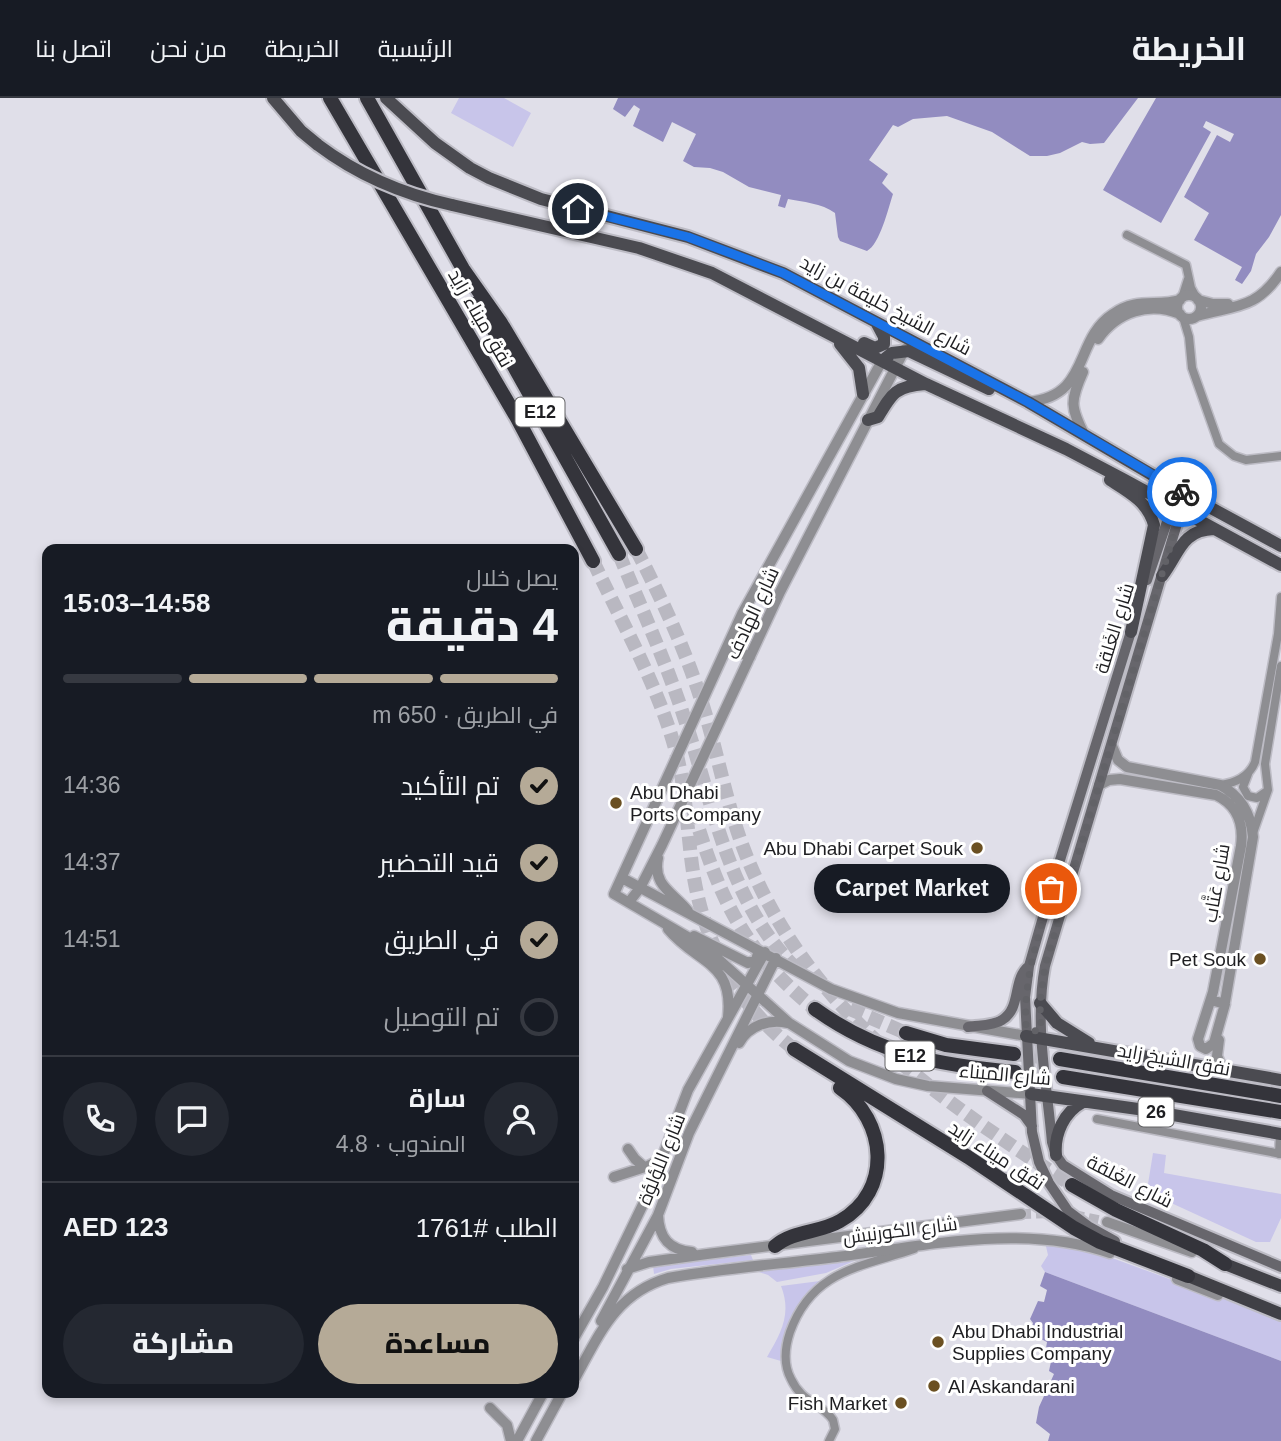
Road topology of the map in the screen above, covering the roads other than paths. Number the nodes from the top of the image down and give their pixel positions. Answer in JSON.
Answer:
{"nodes":[{"id":1,"x":273,"y":98,"type":"edge"},
{"id":2,"x":330,"y":98,"type":"edge"},
{"id":3,"x":367,"y":98,"type":"edge"},
{"id":4,"x":386,"y":98,"type":"edge"},
{"id":5,"x":1127,"y":235,"type":"dead end"},
{"id":6,"x":463,"y":269,"type":"junction"},
{"id":7,"x":1281,"y":272,"type":"edge"},
{"id":8,"x":1188,"y":276,"type":"junction"},
{"id":9,"x":1272,"y":283,"type":"junction"},
{"id":10,"x":1181,"y":299,"type":"junction"},
{"id":11,"x":1198,"y":299,"type":"junction"},
{"id":12,"x":780,"y":308,"type":"junction"},
{"id":13,"x":1181,"y":315,"type":"junction"},
{"id":14,"x":1196,"y":317,"type":"junction"},
{"id":15,"x":876,"y":322,"type":"junction"},
{"id":16,"x":830,"y":333,"type":"junction"},
{"id":17,"x":1189,"y":337,"type":"junction"},
{"id":18,"x":906,"y":345,"type":"junction"},
{"id":19,"x":882,"y":360,"type":"junction"},
{"id":20,"x":895,"y":368,"type":"junction"},
{"id":21,"x":926,"y":384,"type":"junction"},
{"id":22,"x":863,"y":394,"type":"junction"},
{"id":23,"x":1028,"y":402,"type":"junction"},
{"id":24,"x":868,"y":421,"type":"junction"},
{"id":25,"x":1085,"y":436,"type":"junction"},
{"id":26,"x":1066,"y":449,"type":"junction"},
{"id":27,"x":1281,"y":456,"type":"edge"},
{"id":28,"x":1183,"y":493,"type":"junction"},
{"id":29,"x":1176,"y":508,"type":"junction"},
{"id":30,"x":1214,"y":529,"type":"junction"},
{"id":31,"x":1281,"y":546,"type":"edge"},
{"id":32,"x":636,"y":549,"type":"tunnel mouth"},
{"id":33,"x":619,"y":554,"type":"tunnel mouth"},
{"id":34,"x":593,"y":561,"type":"tunnel mouth"},
{"id":35,"x":1281,"y":565,"type":"edge"},
{"id":36,"x":1162,"y":576,"type":"junction"},
{"id":37,"x":1281,"y":597,"type":"edge"},
{"id":38,"x":1131,"y":632,"type":"junction"},
{"id":39,"x":728,"y":647,"type":"junction"},
{"id":40,"x":750,"y":657,"type":"junction"},
{"id":41,"x":1281,"y":666,"type":"edge"},
{"id":42,"x":1112,"y":746,"type":"junction"},
{"id":43,"x":1250,"y":772,"type":"junction"},
{"id":44,"x":1100,"y":785,"type":"junction"},
{"id":45,"x":1220,"y":785,"type":"junction"},
{"id":46,"x":1268,"y":790,"type":"junction"},
{"id":47,"x":1252,"y":836,"type":"junction"},
{"id":48,"x":662,"y":845,"type":"junction"},
{"id":49,"x":622,"y":878,"type":"junction"},
{"id":50,"x":640,"y":888,"type":"junction"},
{"id":51,"x":614,"y":894,"type":"joint"},
{"id":52,"x":629,"y":902,"type":"junction"},
{"id":53,"x":691,"y":914,"type":"junction"},
{"id":54,"x":664,"y":923,"type":"junction"},
{"id":55,"x":680,"y":932,"type":"junction"},
{"id":56,"x":754,"y":947,"type":"junction"},
{"id":57,"x":765,"y":953,"type":"junction"},
{"id":58,"x":776,"y":958,"type":"junction"},
{"id":59,"x":1029,"y":966,"type":"junction"},
{"id":60,"x":747,"y":986,"type":"junction"},
{"id":61,"x":757,"y":995,"type":"junction"},
{"id":62,"x":1211,"y":1000,"type":"junction"},
{"id":63,"x":1040,"y":1003,"type":"junction"},
{"id":64,"x":1224,"y":1004,"type":"junction"},
{"id":65,"x":815,"y":1009,"type":"tunnel mouth"},
{"id":66,"x":727,"y":1021,"type":"junction"},
{"id":67,"x":789,"y":1023,"type":"junction"},
{"id":68,"x":968,"y":1027,"type":"junction"},
{"id":69,"x":1026,"y":1031,"type":"junction"},
{"id":70,"x":906,"y":1033,"type":"tunnel mouth"},
{"id":71,"x":1041,"y":1034,"type":"junction"},
{"id":72,"x":1102,"y":1049,"type":"junction"},
{"id":73,"x":1014,"y":1054,"type":"tunnel mouth"},
{"id":74,"x":725,"y":1059,"type":"junction"},
{"id":75,"x":1060,"y":1059,"type":"tunnel mouth"},
{"id":76,"x":1223,"y":1070,"type":"junction"},
{"id":77,"x":1016,"y":1072,"type":"tunnel mouth"},
{"id":78,"x":1063,"y":1077,"type":"tunnel mouth"},
{"id":79,"x":1281,"y":1080,"type":"edge"},
{"id":80,"x":987,"y":1091,"type":"junction"},
{"id":81,"x":1281,"y":1096,"type":"edge"},
{"id":82,"x":1031,"y":1099,"type":"junction"},
{"id":83,"x":1048,"y":1100,"type":"junction"},
{"id":84,"x":1083,"y":1102,"type":"junction"},
{"id":85,"x":1281,"y":1112,"type":"edge"},
{"id":86,"x":1097,"y":1119,"type":"dead end"},
{"id":87,"x":1032,"y":1126,"type":"junction"},
{"id":88,"x":1280,"y":1134,"type":"edge"},
{"id":89,"x":628,"y":1149,"type":"dead end"},
{"id":90,"x":1280,"y":1154,"type":"edge"},
{"id":91,"x":1055,"y":1155,"type":"junction"},
{"id":92,"x":662,"y":1159,"type":"junction"},
{"id":93,"x":644,"y":1167,"type":"junction"},
{"id":94,"x":614,"y":1177,"type":"dead end"},
{"id":95,"x":1072,"y":1185,"type":"tunnel mouth"},
{"id":96,"x":1021,"y":1214,"type":"tunnel mouth"},
{"id":97,"x":658,"y":1215,"type":"junction"},
{"id":98,"x":1107,"y":1222,"type":"tunnel mouth"},
{"id":99,"x":775,"y":1246,"type":"junction"},
{"id":100,"x":924,"y":1246,"type":"junction"},
{"id":101,"x":707,"y":1254,"type":"junction"},
{"id":102,"x":1225,"y":1265,"type":"junction"},
{"id":103,"x":1281,"y":1267,"type":"edge"},
{"id":104,"x":628,"y":1268,"type":"junction"},
{"id":105,"x":1188,"y":1276,"type":"junction"},
{"id":106,"x":1281,"y":1286,"type":"edge"},
{"id":107,"x":603,"y":1287,"type":"junction"},
{"id":108,"x":1276,"y":1312,"type":"edge"},
{"id":109,"x":579,"y":1329,"type":"edge"},
{"id":110,"x":579,"y":1361,"type":"edge"},
{"id":111,"x":579,"y":1371,"type":"edge"},
{"id":112,"x":540,"y":1398,"type":"edge"},
{"id":113,"x":561,"y":1398,"type":"edge"},
{"id":114,"x":490,"y":1408,"type":"dead end"},
{"id":115,"x":511,"y":1441,"type":"edge"},
{"id":116,"x":517,"y":1441,"type":"edge"},
{"id":117,"x":536,"y":1441,"type":"edge"},
{"id":118,"x":830,"y":1441,"type":"edge"}],
"edges":[{"from":1,"to":12,"type":"main road","bridge":true},
{"from":2,"to":34,"type":"highway","name":"نفق ميناء زايد","number":"E12"},
{"from":3,"to":6,"type":"highway","name":"نفق ميناء زايد"},
{"from":4,"to":15,"type":"main road","name":"شارع الشيخ خليفة بن زايد"},
{"from":5,"to":8,"type":"street"},
{"from":6,"to":32,"type":"highway","name":"نفق ميناء زايد"},
{"from":6,"to":33,"type":"highway","number":"E12"},
{"from":7,"to":9,"type":"street"},
{"from":8,"to":10,"type":"street"},
{"from":8,"to":11,"type":"street"},
{"from":9,"to":11,"type":"street"},
{"from":9,"to":14,"type":"street"},
{"from":10,"to":11,"type":"street"},
{"from":10,"to":13,"type":"street"},
{"from":10,"to":23,"type":"street"},
{"from":11,"to":14,"type":"street"},
{"from":12,"to":15,"type":"main road"},
{"from":12,"to":16,"type":"main road"},
{"from":13,"to":14,"type":"street"},
{"from":13,"to":17,"type":"street"},
{"from":13,"to":25,"type":"street"},
{"from":14,"to":17,"type":"street"},
{"from":15,"to":18,"type":"main road","name":"شارع الشيخ خليفة بن زايد"},
{"from":16,"to":19,"type":"main road"},
{"from":16,"to":22,"type":"main road"},
{"from":17,"to":27,"type":"street"},
{"from":18,"to":19,"type":"main road"},
{"from":18,"to":20,"type":"street","name":"شارع الهادف"},
{"from":18,"to":23,"type":"main road","name":"شارع الشيخ خليفة بن زايد"},
{"from":19,"to":20,"type":"main road"},
{"from":19,"to":22,"type":"street","name":"شارع الهادف"},
{"from":20,"to":21,"type":"main road"},
{"from":20,"to":24,"type":"street","name":"شارع الهادف"},
{"from":21,"to":24,"type":"main road"},
{"from":21,"to":26,"type":"main road"},
{"from":22,"to":39,"type":"street","name":"شارع الهادف"},
{"from":23,"to":25,"type":"main road","name":"شارع الشيخ خليفة بن زايد"},
{"from":24,"to":40,"type":"street","name":"شارع الهادف"},
{"from":25,"to":28,"type":"main road","name":"شارع الشيخ خليفة بن زايد"},
{"from":26,"to":29,"type":"main road"},
{"from":26,"to":38,"type":"main road"},
{"from":28,"to":29,"type":"main road","name":"شارع الغَلقة"},
{"from":28,"to":31,"type":"main road","name":"شارع الشيخ خليفة بن زايد"},
{"from":29,"to":30,"type":"main road"},
{"from":29,"to":36,"type":"main road","name":"شارع الغَلقة"},
{"from":29,"to":38,"type":"main road","name":"شارع الغَلقة"},
{"from":30,"to":35,"type":"main road"},
{"from":30,"to":36,"type":"main road"},
{"from":36,"to":42,"type":"main road","name":"شارع الغَلقة"},
{"from":37,"to":43,"type":"street"},
{"from":38,"to":59,"type":"main road","name":"شارع الغَلقة"},
{"from":39,"to":40,"type":"street"},
{"from":39,"to":49,"type":"street","name":"شارع الهادف"},
{"from":40,"to":48,"type":"street","name":"شارع الهادف"},
{"from":41,"to":46,"type":"street","name":"شارع عَتَّاب"},
{"from":42,"to":44,"type":"main road","name":"شارع الغَلقة"},
{"from":42,"to":45,"type":"street"},
{"from":43,"to":45,"type":"street"},
{"from":43,"to":46,"type":"street"},
{"from":44,"to":62,"type":"street","name":"شارع عَتَّاب"},
{"from":44,"to":63,"type":"main road","name":"شارع الغَلقة"},
{"from":45,"to":47,"type":"street","name":"شارع عَتَّاب"},
{"from":46,"to":47,"type":"street","name":"شارع عَتَّاب"},
{"from":47,"to":64,"type":"street","name":"شارع عَتَّاب"},
{"from":48,"to":50,"type":"street","name":"شارع الهادف"},
{"from":48,"to":53,"type":"street"},
{"from":49,"to":50,"type":"street","name":"شارع الميناء"},
{"from":49,"to":51,"type":"street","name":"شارع الهادف"},
{"from":50,"to":52,"type":"street","name":"شارع الهادف"},
{"from":50,"to":53,"type":"street","name":"شارع الميناء"},
{"from":51,"to":52,"type":"street","name":"شارع الميناء"},
{"from":52,"to":54,"type":"street","name":"شارع الميناء"},
{"from":53,"to":56,"type":"street","name":"شارع الميناء"},
{"from":54,"to":55,"type":"street","name":"شارع الميناء"},
{"from":54,"to":66,"type":"street"},
{"from":55,"to":56,"type":"street"},
{"from":55,"to":60,"type":"street","name":"شارع الميناء"},
{"from":56,"to":57,"type":"street","name":"شارع الميناء"},
{"from":57,"to":58,"type":"street","name":"شارع الميناء"},
{"from":57,"to":60,"type":"street","name":"شارع اللؤلؤة"},
{"from":58,"to":61,"type":"street","name":"شارع اللؤلؤة"},
{"from":58,"to":68,"type":"street","name":"شارع الميناء"},
{"from":59,"to":68,"type":"main road"},
{"from":59,"to":69,"type":"main road","name":"شارع الغَلقة"},
{"from":60,"to":61,"type":"street","name":"شارع الميناء","number":"26"},
{"from":60,"to":66,"type":"street","name":"شارع اللؤلؤة"},
{"from":61,"to":67,"type":"street","name":"شارع الميناء","number":"26"},
{"from":61,"to":74,"type":"street","name":"شارع اللؤلؤة"},
{"from":62,"to":64,"type":"street"},
{"from":62,"to":64,"type":"street","name":"شارع عَتَّاب"},
{"from":63,"to":71,"type":"main road","name":"شارع الغَلقة"},
{"from":63,"to":72,"type":"main road"},
{"from":64,"to":76,"type":"street","name":"شارع عَتَّاب"},
{"from":65,"to":77,"type":"highway","number":"E12"},
{"from":66,"to":92,"type":"street","name":"شارع اللؤلؤة"},
{"from":67,"to":74,"type":"street"},
{"from":67,"to":80,"type":"street","name":"شارع الميناء","number":"26"},
{"from":68,"to":69,"type":"street","name":"شارع الميناء"},
{"from":69,"to":71,"type":"main road","name":"شارع الميناء"},
{"from":69,"to":82,"type":"main road","name":"شارع الغَلقة"},
{"from":70,"to":73,"type":"highway","number":"E12"},
{"from":71,"to":72,"type":"main road","name":"شارع الميناء"},
{"from":71,"to":83,"type":"main road","name":"شارع الغَلقة"},
{"from":72,"to":76,"type":"main road","name":"شارع الميناء"},
{"from":74,"to":97,"type":"street","name":"شارع اللؤلؤة"},
{"from":75,"to":81,"type":"highway","name":"نفق الشيخ زايد"},
{"from":76,"to":79,"type":"main road","name":"شارع الميناء"},
{"from":78,"to":85,"type":"highway","name":"نفق الشيخ زايد"},
{"from":80,"to":82,"type":"street","name":"شارع الميناء","number":"26"},
{"from":80,"to":87,"type":"main road"},
{"from":82,"to":83,"type":"main road","name":"شارع الميناء","number":"26"},
{"from":82,"to":87,"type":"main road","name":"شارع الغَلقة"},
{"from":83,"to":84,"type":"main road","name":"شارع الميناء","number":"26"},
{"from":83,"to":91,"type":"main road","name":"شارع الغَلقة"},
{"from":84,"to":88,"type":"main road","name":"شارع الميناء","number":"26"},
{"from":84,"to":91,"type":"main road"},
{"from":86,"to":90,"type":"street"},
{"from":87,"to":105,"type":"main road","name":"شارع الغَلقة"},
{"from":88,"to":90,"type":"street"},
{"from":89,"to":93,"type":"street"},
{"from":91,"to":103,"type":"main road","name":"شارع الغَلقة"},
{"from":92,"to":93,"type":"street"},
{"from":92,"to":107,"type":"street","name":"شارع اللؤلؤة"},
{"from":93,"to":94,"type":"street"},
{"from":95,"to":102,"type":"highway","name":"نفق ميناء زايد"},
{"from":96,"to":99,"type":"street","name":"شارع الكورنيش"},
{"from":97,"to":101,"type":"street"},
{"from":97,"to":104,"type":"street","name":"شارع اللؤلؤة"},
{"from":98,"to":102,"type":"street"},
{"from":99,"to":101,"type":"street","name":"شارع الكورنيش"},
{"from":99,"to":105,"type":"highway","name":"نفق ميناء زايد"},
{"from":100,"to":108,"type":"street","name":"شارع الكورنيش"},
{"from":100,"to":111,"type":"street","name":"شارع الكورنيش"},
{"from":100,"to":118,"type":"street"},
{"from":101,"to":104,"type":"street","name":"شارع الكورنيش"},
{"from":102,"to":106,"type":"highway"},
{"from":104,"to":107,"type":"street","name":"شارع الكورنيش"},
{"from":104,"to":110,"type":"street","name":"شارع اللؤلؤة"},
{"from":105,"to":108,"type":"highway","name":"شارع الكورنيش"},
{"from":107,"to":109,"type":"street","name":"شارع اللؤلؤة"},
{"from":112,"to":116,"type":"street"},
{"from":113,"to":117,"type":"street"},
{"from":114,"to":115,"type":"street"}]}
